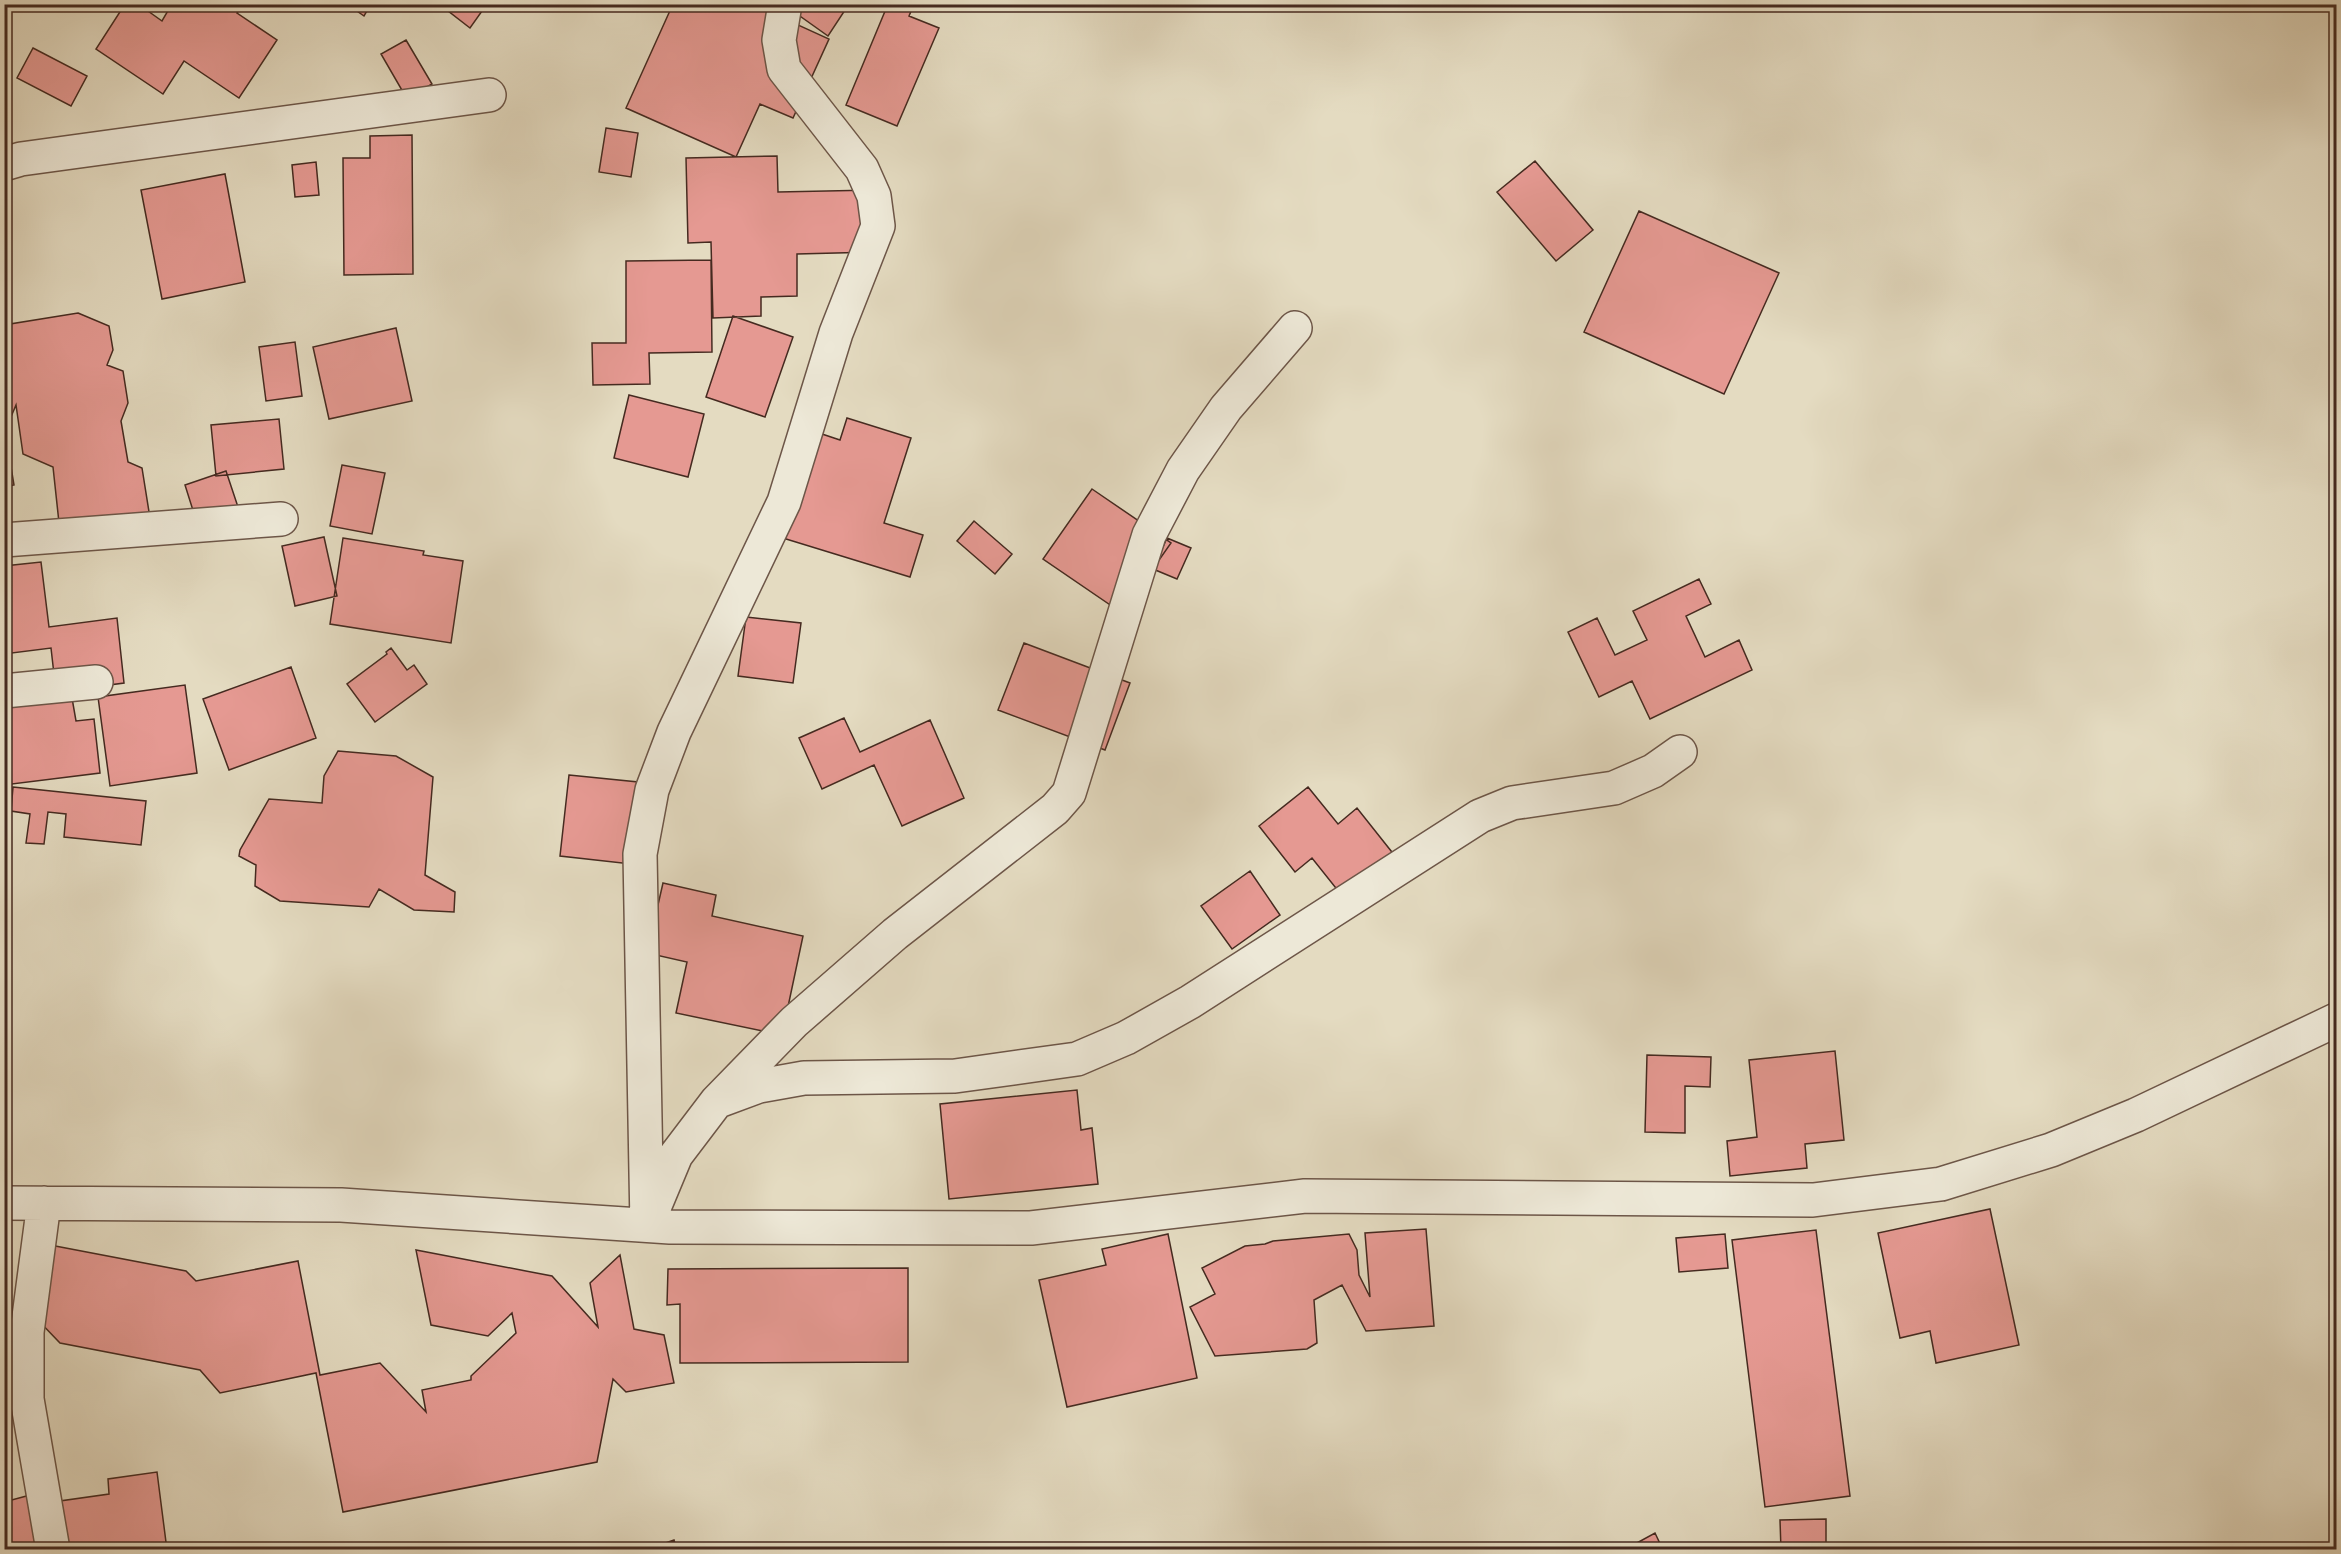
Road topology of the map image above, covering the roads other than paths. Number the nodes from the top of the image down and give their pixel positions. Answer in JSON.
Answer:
{"nodes":[{"id":1,"x":785,"y":4,"type":"edge"},
{"id":2,"x":489,"y":95,"type":"dead end"},
{"id":3,"x":4,"y":164,"type":"edge"},
{"id":4,"x":1295,"y":328,"type":"dead end"},
{"id":5,"x":281,"y":519,"type":"dead end"},
{"id":6,"x":4,"y":540,"type":"edge"},
{"id":7,"x":96,"y":682,"type":"dead end"},
{"id":8,"x":4,"y":691,"type":"edge"},
{"id":9,"x":1680,"y":752,"type":"dead end"},
{"id":10,"x":2337,"y":1020,"type":"edge"},
{"id":11,"x":717,"y":1101,"type":"junction"},
{"id":12,"x":4,"y":1203,"type":"edge"},
{"id":13,"x":44,"y":1203,"type":"junction"},
{"id":14,"x":647,"y":1225,"type":"junction"},
{"id":15,"x":53,"y":1550,"type":"edge"}],
"edges":[{"from":1,"to":14,"type":"street"},
{"from":2,"to":3,"type":"street"},
{"from":4,"to":11,"type":"street"},
{"from":5,"to":6,"type":"street"},
{"from":7,"to":8,"type":"street"},
{"from":9,"to":11,"type":"street"},
{"from":10,"to":14,"type":"street"},
{"from":11,"to":14,"type":"street"},
{"from":12,"to":13,"type":"street"},
{"from":13,"to":14,"type":"street"},
{"from":13,"to":15,"type":"street"}]}
